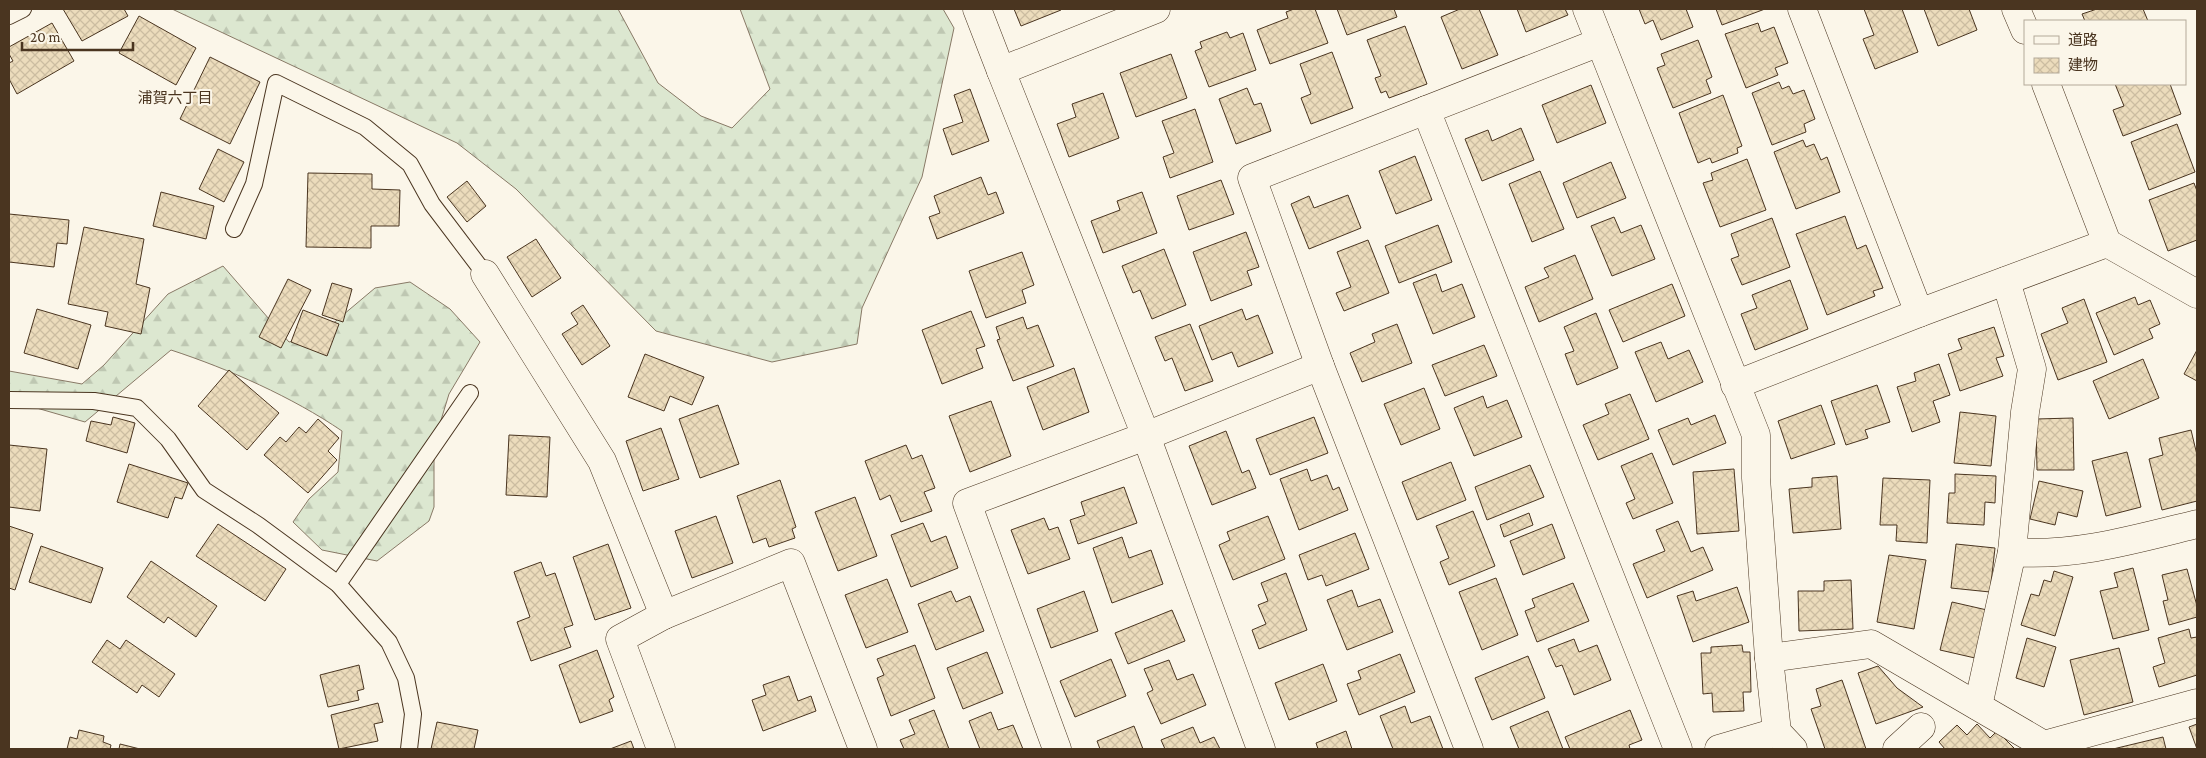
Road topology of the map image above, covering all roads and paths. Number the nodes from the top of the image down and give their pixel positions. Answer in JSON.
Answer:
{"nodes":[{"id":1,"x":23,"y":9,"type":"edge"},
{"id":2,"x":977,"y":9,"type":"edge"},
{"id":3,"x":1155,"y":9,"type":"edge"},
{"id":4,"x":1587,"y":9,"type":"edge"},
{"id":5,"x":1802,"y":9,"type":"edge"},
{"id":6,"x":2016,"y":9,"type":"edge"},
{"id":7,"x":9,"y":16,"type":"edge"},
{"id":8,"x":2024,"y":28,"type":"edge"},
{"id":9,"x":1600,"y":42,"type":"junction"},
{"id":10,"x":1001,"y":71,"type":"junction"},
{"id":11,"x":2046,"y":85,"type":"edge"},
{"id":12,"x":1426,"y":110,"type":"junction"},
{"id":13,"x":234,"y":229,"type":"dead end"},
{"id":14,"x":2107,"y":243,"type":"junction"},
{"id":15,"x":486,"y":274,"type":"joint"},
{"id":16,"x":2006,"y":282,"type":"junction"},
{"id":17,"x":2197,"y":294,"type":"edge"},
{"id":18,"x":1919,"y":313,"type":"junction"},
{"id":19,"x":1320,"y":366,"type":"junction"},
{"id":20,"x":1735,"y":385,"type":"junction"},
{"id":21,"x":470,"y":393,"type":"dead end"},
{"id":22,"x":9,"y":400,"type":"edge"},
{"id":23,"x":1146,"y":436,"type":"junction"},
{"id":24,"x":2197,"y":524,"type":"edge"},
{"id":25,"x":2012,"y":552,"type":"junction"},
{"id":26,"x":338,"y":584,"type":"junction"},
{"id":27,"x":664,"y":615,"type":"junction"},
{"id":28,"x":1769,"y":658,"type":"junction"},
{"id":29,"x":2197,"y":704,"type":"edge"},
{"id":30,"x":1978,"y":706,"type":"junction"},
{"id":31,"x":1921,"y":727,"type":"dead end"},
{"id":32,"x":1785,"y":740,"type":"edge"},
{"id":33,"x":409,"y":749,"type":"edge"},
{"id":34,"x":661,"y":749,"type":"edge"},
{"id":35,"x":863,"y":749,"type":"edge"},
{"id":36,"x":1057,"y":749,"type":"edge"},
{"id":37,"x":1261,"y":749,"type":"edge"},
{"id":38,"x":1469,"y":749,"type":"edge"},
{"id":39,"x":1678,"y":749,"type":"edge"},
{"id":40,"x":1719,"y":749,"type":"edge"},
{"id":41,"x":1897,"y":749,"type":"edge"}],
"edges":[{"from":1,"to":7,"type":"lane"},
{"from":2,"to":10,"type":"street"},
{"from":3,"to":10,"type":"street"},
{"from":4,"to":9,"type":"street"},
{"from":5,"to":18,"type":"street"},
{"from":6,"to":8,"type":"street"},
{"from":9,"to":12,"type":"street"},
{"from":9,"to":20,"type":"street"},
{"from":10,"to":23,"type":"street"},
{"from":11,"to":14,"type":"street"},
{"from":12,"to":19,"type":"street"},
{"from":12,"to":39,"type":"street"},
{"from":13,"to":15,"type":"lane"},
{"from":14,"to":16,"type":"street"},
{"from":14,"to":17,"type":"street"},
{"from":15,"to":27,"type":"street"},
{"from":16,"to":18,"type":"street"},
{"from":16,"to":25,"type":"street"},
{"from":18,"to":20,"type":"street"},
{"from":19,"to":23,"type":"street"},
{"from":19,"to":38,"type":"street"},
{"from":20,"to":28,"type":"street"},
{"from":21,"to":26,"type":"lane"},
{"from":22,"to":26,"type":"lane"},
{"from":23,"to":36,"type":"street"},
{"from":23,"to":37,"type":"street"},
{"from":24,"to":25,"type":"street"},
{"from":25,"to":30,"type":"street"},
{"from":26,"to":33,"type":"lane"},
{"from":27,"to":34,"type":"street"},
{"from":27,"to":35,"type":"street"},
{"from":28,"to":30,"type":"street"},
{"from":28,"to":32,"type":"street"},
{"from":29,"to":30,"type":"street"},
{"from":31,"to":41,"type":"street"},
{"from":32,"to":40,"type":"street"}]}
